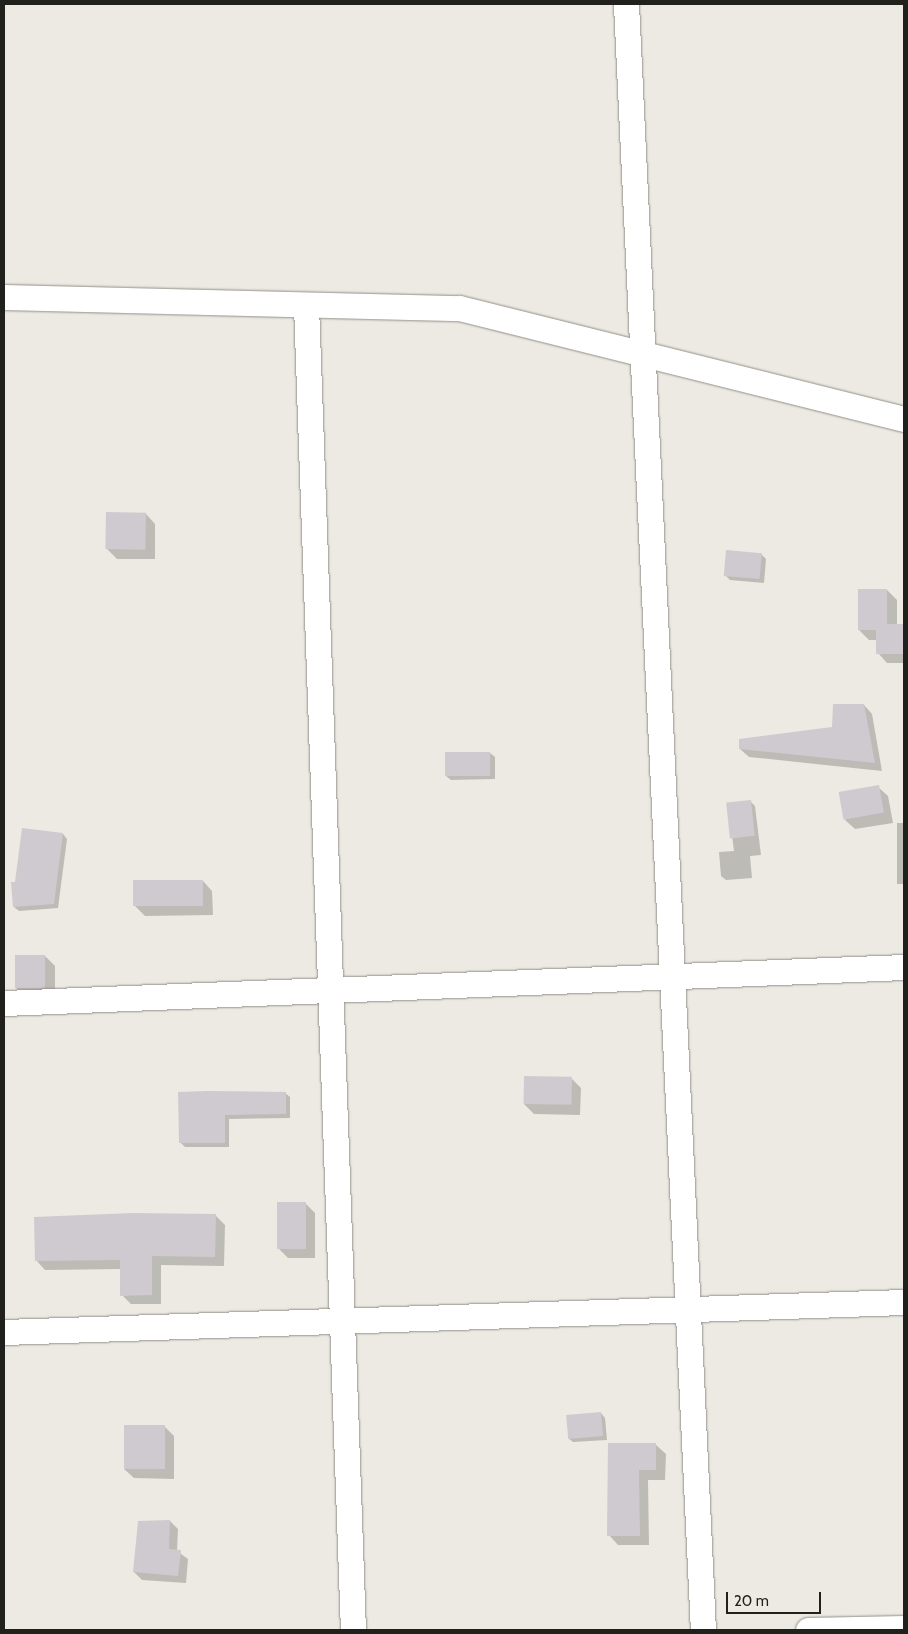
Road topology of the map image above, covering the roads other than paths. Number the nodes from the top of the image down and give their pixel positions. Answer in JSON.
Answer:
{"nodes":[{"id":1,"x":626,"y":4,"type":"edge"},
{"id":2,"x":4,"y":298,"type":"edge"},
{"id":3,"x":306,"y":305,"type":"junction"},
{"id":4,"x":642,"y":354,"type":"junction"},
{"id":5,"x":904,"y":419,"type":"edge"},
{"id":6,"x":904,"y":968,"type":"edge"},
{"id":7,"x":672,"y":977,"type":"junction"},
{"id":8,"x":330,"y":990,"type":"junction"},
{"id":9,"x":4,"y":1003,"type":"edge"},
{"id":10,"x":904,"y":1302,"type":"edge"},
{"id":11,"x":688,"y":1310,"type":"junction"},
{"id":12,"x":342,"y":1321,"type":"junction"},
{"id":13,"x":4,"y":1332,"type":"edge"},
{"id":14,"x":904,"y":1628,"type":"edge"},
{"id":15,"x":353,"y":1630,"type":"edge"},
{"id":16,"x":703,"y":1630,"type":"edge"},
{"id":17,"x":808,"y":1630,"type":"edge"}],
"edges":[{"from":1,"to":4,"type":"street"},
{"from":2,"to":3,"type":"street"},
{"from":3,"to":4,"type":"street"},
{"from":3,"to":8,"type":"street"},
{"from":4,"to":5,"type":"street"},
{"from":4,"to":7,"type":"street"},
{"from":6,"to":7,"type":"street"},
{"from":7,"to":8,"type":"street"},
{"from":7,"to":11,"type":"street"},
{"from":8,"to":9,"type":"street"},
{"from":8,"to":12,"type":"street"},
{"from":10,"to":11,"type":"street"},
{"from":11,"to":12,"type":"street"},
{"from":11,"to":16,"type":"street"},
{"from":12,"to":13,"type":"street"},
{"from":12,"to":15,"type":"street"},
{"from":14,"to":17,"type":"street"}]}
